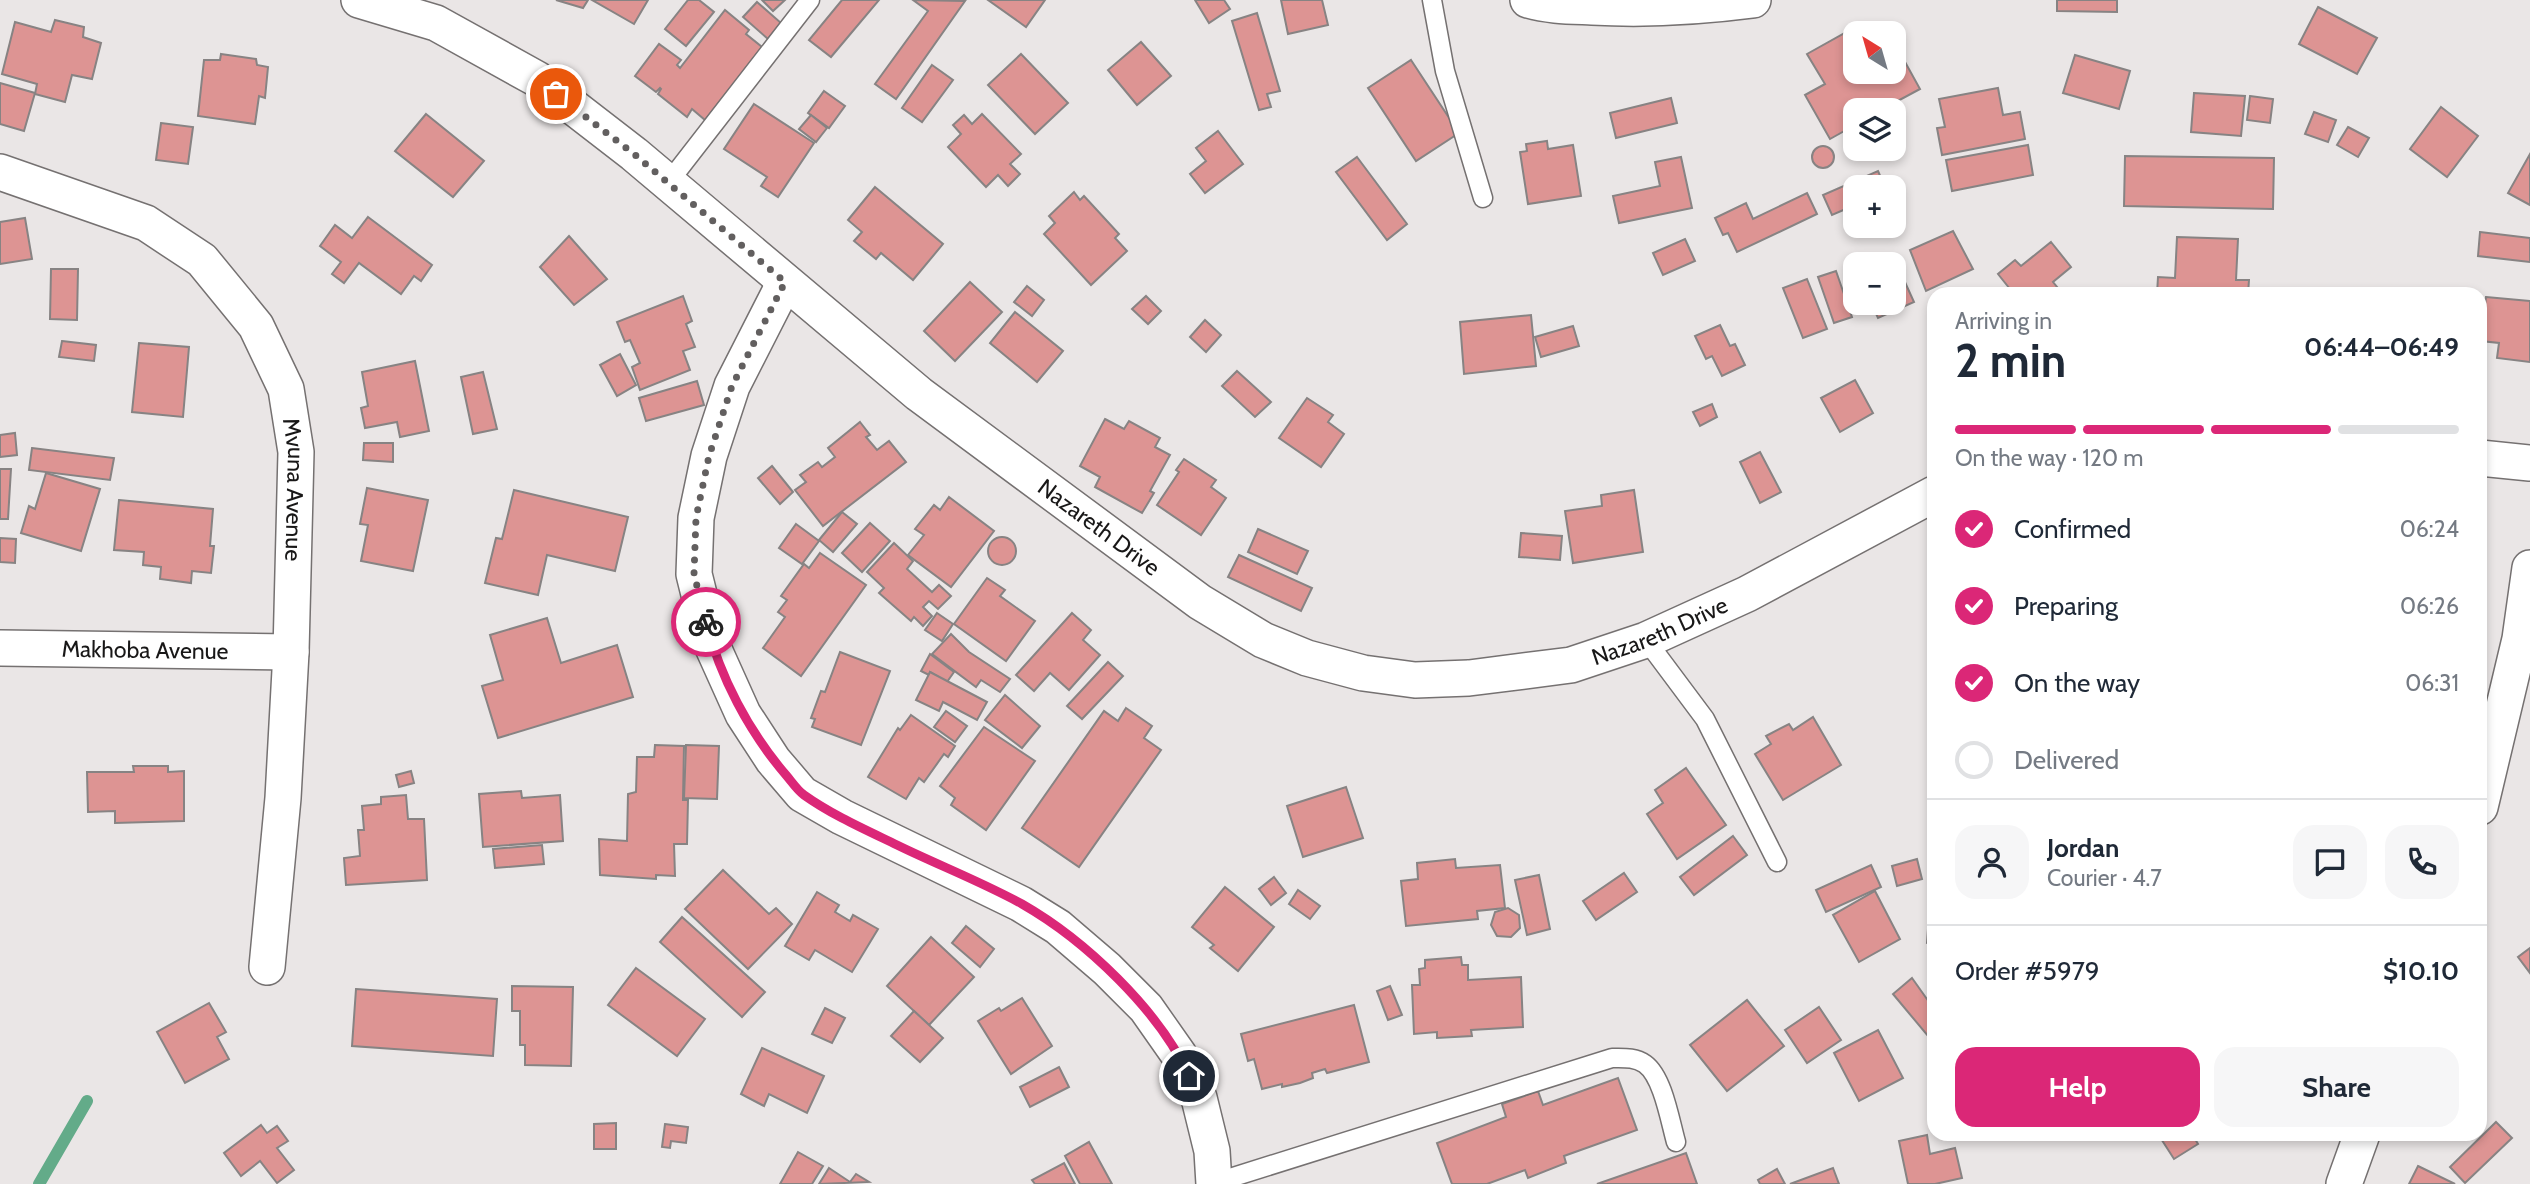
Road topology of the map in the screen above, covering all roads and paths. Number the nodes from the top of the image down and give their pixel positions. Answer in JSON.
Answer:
{"nodes":[{"id":1,"x":359,"y":0,"type":"edge"},
{"id":2,"x":810,"y":0,"type":"edge"},
{"id":3,"x":1432,"y":0,"type":"edge"},
{"id":4,"x":1528,"y":0,"type":"edge"},
{"id":5,"x":1753,"y":0,"type":"edge"},
{"id":6,"x":438,"y":12,"type":"edge"},
{"id":7,"x":0,"y":172,"type":"edge"},
{"id":8,"x":668,"y":183,"type":"junction"},
{"id":9,"x":1483,"y":198,"type":"dead end"},
{"id":10,"x":785,"y":282,"type":"junction"},
{"id":11,"x":2487,"y":458,"type":"edge"},
{"id":12,"x":2530,"y":463,"type":"edge"},
{"id":13,"x":1927,"y":498,"type":"edge"},
{"id":14,"x":2530,"y":568,"type":"edge"},
{"id":15,"x":1646,"y":640,"type":"junction"},
{"id":16,"x":0,"y":648,"type":"edge"},
{"id":17,"x":291,"y":652,"type":"junction"},
{"id":18,"x":2487,"y":778,"type":"edge"},
{"id":19,"x":1777,"y":862,"type":"dead end"},
{"id":20,"x":267,"y":967,"type":"dead end"},
{"id":21,"x":2359,"y":1141,"type":"edge"},
{"id":22,"x":1676,"y":1142,"type":"dead end"},
{"id":23,"x":1214,"y":1183,"type":"edge"},
{"id":24,"x":2344,"y":1184,"type":"edge"}],
"edges":[{"from":1,"to":6,"type":"street","name":"Nazareth Drive"},
{"from":2,"to":8,"type":"lane"},
{"from":3,"to":9,"type":"lane"},
{"from":4,"to":5,"type":"street"},
{"from":6,"to":8,"type":"street","name":"Nazareth Drive"},
{"from":7,"to":17,"type":"street","name":"Mvuna Avenue"},
{"from":8,"to":10,"type":"street","name":"Nazareth Drive"},
{"from":10,"to":15,"type":"street","name":"Nazareth Drive"},
{"from":10,"to":23,"type":"street"},
{"from":11,"to":12,"type":"street"},
{"from":13,"to":15,"type":"street","name":"Nazareth Drive"},
{"from":14,"to":18,"type":"street"},
{"from":15,"to":19,"type":"lane"},
{"from":16,"to":17,"type":"street","name":"Makhoba Avenue"},
{"from":17,"to":20,"type":"street","name":"Mvuna Avenue"},
{"from":21,"to":24,"type":"street"},
{"from":22,"to":23,"type":"lane"}]}
